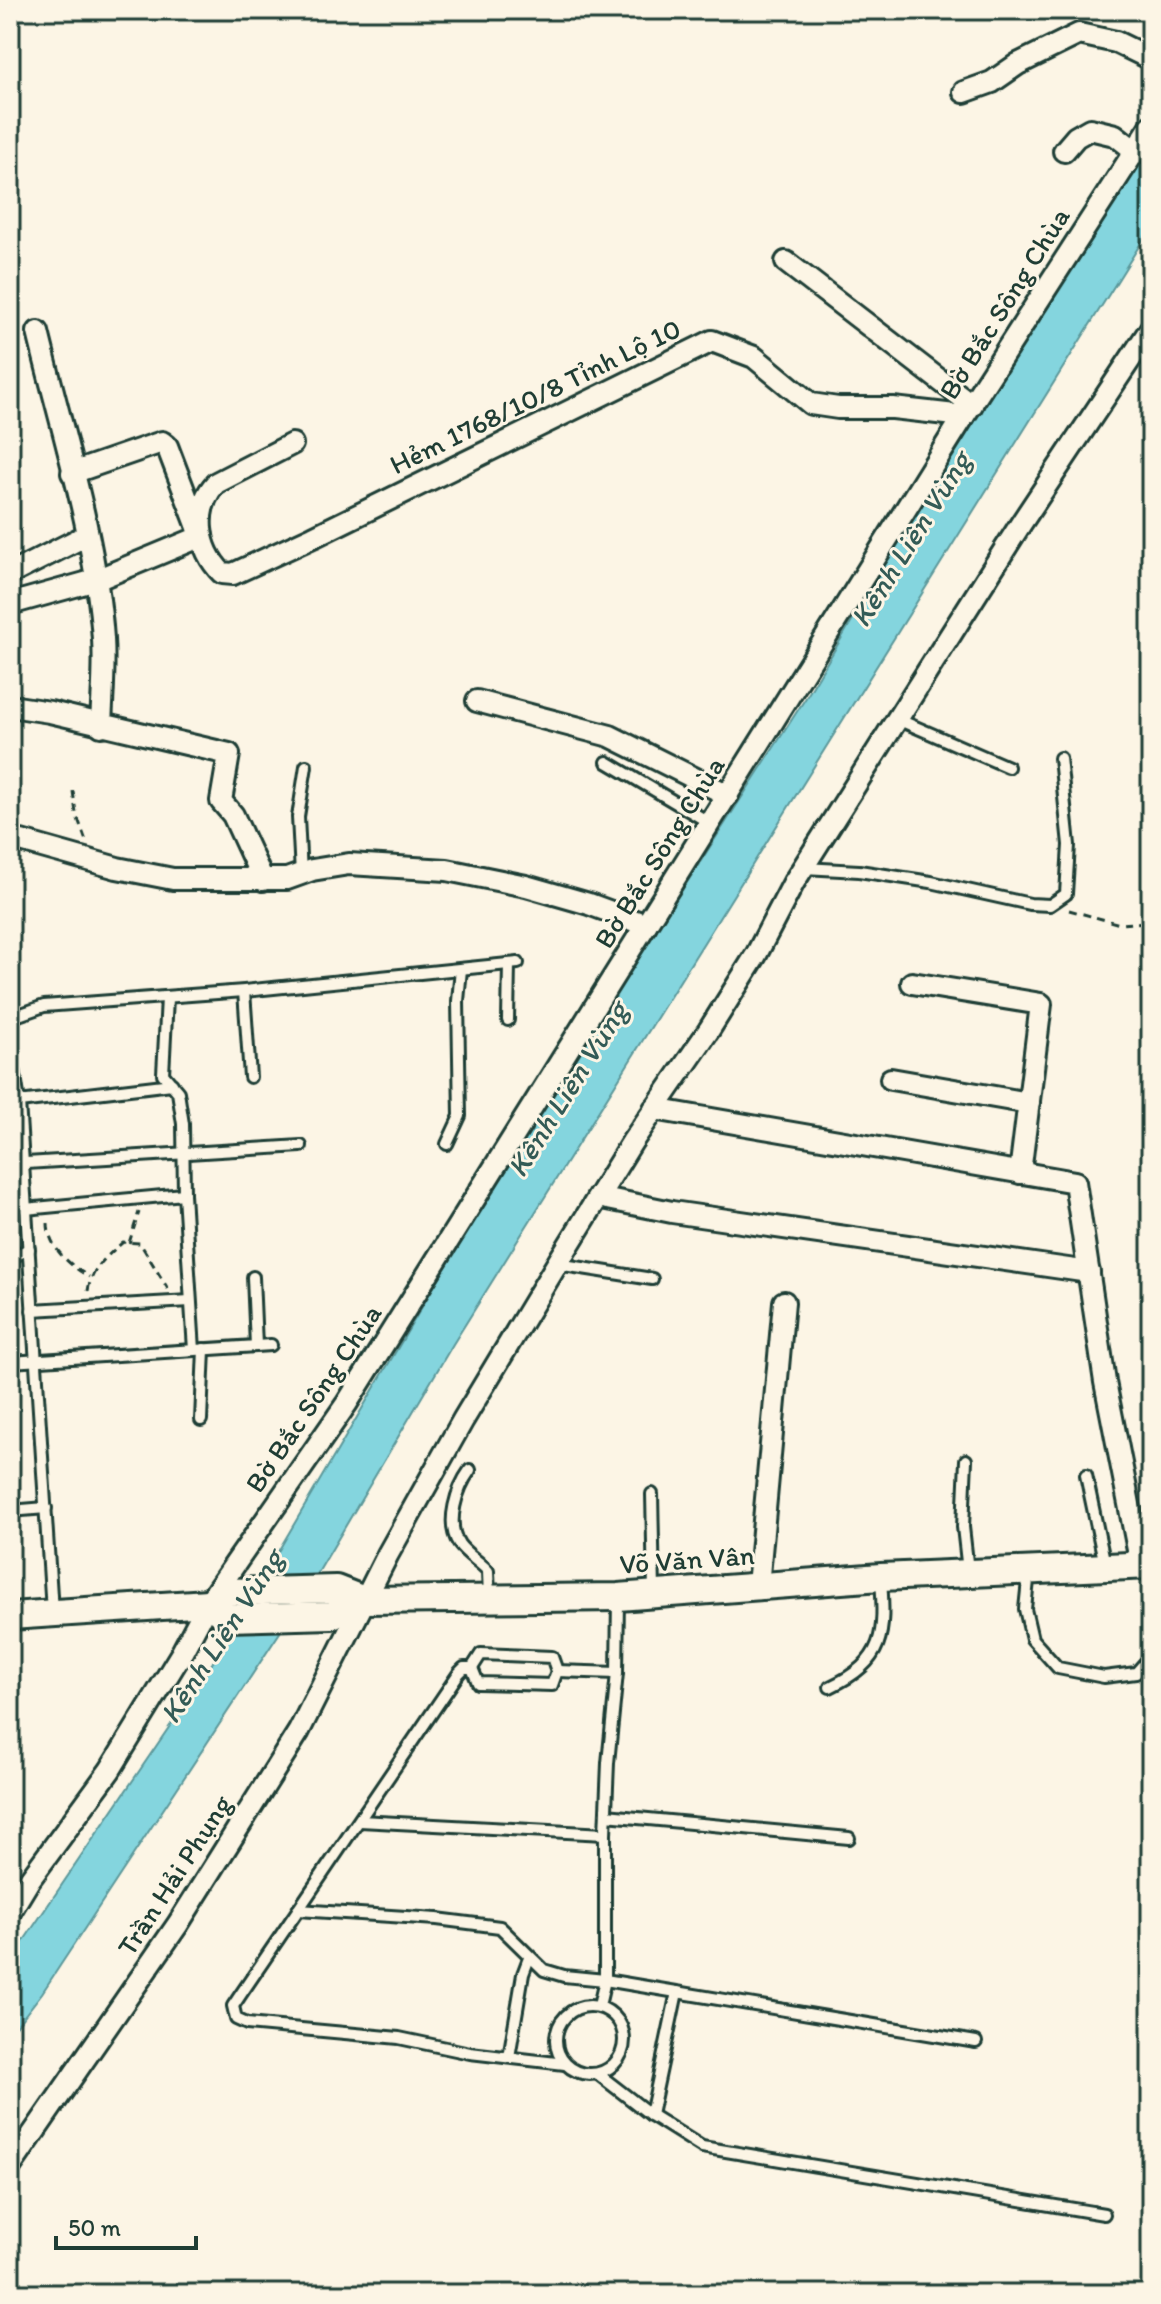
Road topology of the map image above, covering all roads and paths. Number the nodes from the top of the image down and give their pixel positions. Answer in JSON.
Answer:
{"nodes":[{"id":1,"x":1151,"y":59,"type":"edge"},
{"id":2,"x":964,"y":92,"type":"dead end"},
{"id":3,"x":1151,"y":126,"type":"edge"},
{"id":4,"x":1134,"y":150,"type":"junction"},
{"id":5,"x":1064,"y":151,"type":"dead end"},
{"id":6,"x":786,"y":262,"type":"dead end"},
{"id":7,"x":1151,"y":328,"type":"edge"},
{"id":8,"x":38,"y":332,"type":"dead end"},
{"id":9,"x":968,"y":411,"type":"junction"},
{"id":10,"x":292,"y":444,"type":"dead end"},
{"id":11,"x":72,"y":473,"type":"junction"},
{"id":12,"x":200,"y":534,"type":"junction"},
{"id":13,"x":87,"y":535,"type":"junction"},
{"id":14,"x":10,"y":574,"type":"edge"},
{"id":15,"x":96,"y":580,"type":"junction"},
{"id":16,"x":10,"y":604,"type":"edge"},
{"id":17,"x":477,"y":701,"type":"dead end"},
{"id":18,"x":10,"y":706,"type":"edge"},
{"id":19,"x":897,"y":719,"type":"junction"},
{"id":20,"x":101,"y":726,"type":"junction"},
{"id":21,"x":1060,"y":758,"type":"dead end"},
{"id":22,"x":607,"y":762,"type":"dead end"},
{"id":23,"x":306,"y":766,"type":"dead end"},
{"id":24,"x":1008,"y":767,"type":"dead end"},
{"id":25,"x":73,"y":791,"type":"dead end"},
{"id":26,"x":728,"y":795,"type":"junction"},
{"id":27,"x":710,"y":823,"type":"junction"},
{"id":28,"x":21,"y":841,"type":"dead end"},
{"id":29,"x":80,"y":857,"type":"junction"},
{"id":30,"x":804,"y":868,"type":"junction"},
{"id":31,"x":301,"y":874,"type":"junction"},
{"id":32,"x":263,"y":880,"type":"junction"},
{"id":33,"x":1050,"y":905,"type":"junction"},
{"id":34,"x":1147,"y":922,"type":"dead end"},
{"id":35,"x":646,"y":925,"type":"junction"},
{"id":36,"x":461,"y":969,"type":"junction"},
{"id":37,"x":912,"y":983,"type":"dead end"},
{"id":38,"x":244,"y":991,"type":"junction"},
{"id":39,"x":167,"y":998,"type":"junction"},
{"id":40,"x":10,"y":1018,"type":"edge"},
{"id":41,"x":508,"y":1020,"type":"dead end"},
{"id":42,"x":10,"y":1043,"type":"edge"},
{"id":43,"x":250,"y":1077,"type":"dead end"},
{"id":44,"x":891,"y":1079,"type":"dead end"},
{"id":45,"x":172,"y":1084,"type":"junction"},
{"id":46,"x":19,"y":1102,"type":"junction"},
{"id":47,"x":1029,"y":1103,"type":"junction"},
{"id":48,"x":654,"y":1109,"type":"junction"},
{"id":49,"x":447,"y":1144,"type":"dead end"},
{"id":50,"x":301,"y":1146,"type":"dead end"},
{"id":51,"x":183,"y":1154,"type":"junction"},
{"id":52,"x":23,"y":1163,"type":"junction"},
{"id":53,"x":10,"y":1164,"type":"edge"},
{"id":54,"x":1020,"y":1173,"type":"junction"},
{"id":55,"x":184,"y":1194,"type":"junction"},
{"id":56,"x":598,"y":1197,"type":"junction"},
{"id":57,"x":140,"y":1198,"type":"junction"},
{"id":58,"x":48,"y":1207,"type":"junction"},
{"id":59,"x":25,"y":1209,"type":"junction"},
{"id":60,"x":129,"y":1243,"type":"junction"},
{"id":61,"x":29,"y":1249,"type":"junction"},
{"id":62,"x":10,"y":1258,"type":"edge"},
{"id":63,"x":557,"y":1264,"type":"junction"},
{"id":64,"x":1089,"y":1272,"type":"junction"},
{"id":65,"x":253,"y":1277,"type":"dead end"},
{"id":66,"x":90,"y":1278,"type":"junction"},
{"id":67,"x":652,"y":1279,"type":"dead end"},
{"id":68,"x":190,"y":1301,"type":"junction"},
{"id":69,"x":172,"y":1302,"type":"junction"},
{"id":70,"x":784,"y":1302,"type":"dead end"},
{"id":71,"x":86,"y":1307,"type":"junction"},
{"id":72,"x":32,"y":1310,"type":"junction"},
{"id":73,"x":271,"y":1345,"type":"dead end"},
{"id":74,"x":256,"y":1346,"type":"junction"},
{"id":75,"x":199,"y":1349,"type":"junction"},
{"id":76,"x":35,"y":1360,"type":"junction"},
{"id":77,"x":10,"y":1362,"type":"edge"},
{"id":78,"x":201,"y":1420,"type":"dead end"},
{"id":79,"x":966,"y":1460,"type":"dead end"},
{"id":80,"x":470,"y":1470,"type":"dead end"},
{"id":81,"x":1086,"y":1475,"type":"dead end"},
{"id":82,"x":652,"y":1494,"type":"dead end"},
{"id":83,"x":46,"y":1508,"type":"junction"},
{"id":84,"x":10,"y":1511,"type":"edge"},
{"id":85,"x":1146,"y":1565,"type":"edge"},
{"id":86,"x":1106,"y":1567,"type":"junction"},
{"id":87,"x":1029,"y":1570,"type":"junction"},
{"id":88,"x":968,"y":1573,"type":"junction"},
{"id":89,"x":881,"y":1577,"type":"junction"},
{"id":90,"x":758,"y":1586,"type":"junction"},
{"id":91,"x":654,"y":1594,"type":"junction"},
{"id":92,"x":489,"y":1597,"type":"junction"},
{"id":93,"x":618,"y":1597,"type":"junction"},
{"id":94,"x":364,"y":1600,"type":"junction"},
{"id":95,"x":221,"y":1604,"type":"junction"},
{"id":96,"x":52,"y":1613,"type":"junction"},
{"id":97,"x":10,"y":1616,"type":"edge"},
{"id":98,"x":1151,"y":1656,"type":"edge"},
{"id":99,"x":472,"y":1668,"type":"junction"},
{"id":100,"x":557,"y":1671,"type":"junction"},
{"id":101,"x":617,"y":1673,"type":"junction"},
{"id":102,"x":830,"y":1687,"type":"dead end"},
{"id":103,"x":606,"y":1815,"type":"junction"},
{"id":104,"x":360,"y":1821,"type":"junction"},
{"id":105,"x":605,"y":1834,"type":"junction"},
{"id":106,"x":849,"y":1838,"type":"dead end"},
{"id":107,"x":298,"y":1910,"type":"junction"},
{"id":108,"x":10,"y":1912,"type":"edge"},
{"id":109,"x":529,"y":1958,"type":"junction"},
{"id":110,"x":605,"y":1980,"type":"junction"},
{"id":111,"x":677,"y":1992,"type":"junction"},
{"id":112,"x":599,"y":2006,"type":"junction"},
{"id":113,"x":976,"y":2042,"type":"dead end"},
{"id":114,"x":509,"y":2057,"type":"junction"},
{"id":115,"x":565,"y":2064,"type":"junction"},
{"id":116,"x":598,"y":2074,"type":"junction"},
{"id":117,"x":651,"y":2115,"type":"junction"},
{"id":118,"x":10,"y":2167,"type":"edge"},
{"id":119,"x":1104,"y":2214,"type":"dead end"}],
"edges":[{"from":1,"to":2,"type":"street"},
{"from":3,"to":4,"type":"street","name":"Bờ Bắc Sông Chùa"},
{"from":4,"to":5,"type":"street"},
{"from":4,"to":9,"type":"street","name":"Bờ Bắc Sông Chùa"},
{"from":6,"to":9,"type":"street"},
{"from":7,"to":19,"type":"street","name":"Trần Hải Phụng"},
{"from":8,"to":11,"type":"street"},
{"from":9,"to":12,"type":"street","name":"Hẻm 1768/10/8 Tỉnh Lộ 10"},
{"from":9,"to":26,"type":"street","name":"Bờ Bắc Sông Chùa"},
{"from":10,"to":12,"type":"street"},
{"from":11,"to":12,"type":"street"},
{"from":11,"to":13,"type":"street"},
{"from":12,"to":15,"type":"street"},
{"from":13,"to":14,"type":"street"},
{"from":13,"to":15,"type":"street"},
{"from":15,"to":16,"type":"street"},
{"from":15,"to":20,"type":"street"},
{"from":17,"to":26,"type":"street"},
{"from":18,"to":20,"type":"street"},
{"from":19,"to":24,"type":"lane"},
{"from":19,"to":30,"type":"street","name":"Trần Hải Phụng"},
{"from":20,"to":32,"type":"street"},
{"from":21,"to":33,"type":"lane"},
{"from":22,"to":27,"type":"lane"},
{"from":23,"to":31,"type":"lane"},
{"from":25,"to":29,"type":"path"},
{"from":26,"to":27,"type":"street","name":"Bờ Bắc Sông Chùa"},
{"from":27,"to":35,"type":"street","name":"Bờ Bắc Sông Chùa"},
{"from":28,"to":29,"type":"street"},
{"from":29,"to":32,"type":"street"},
{"from":30,"to":33,"type":"lane"},
{"from":30,"to":48,"type":"street","name":"Trần Hải Phụng"},
{"from":31,"to":32,"type":"street"},
{"from":31,"to":35,"type":"street"},
{"from":33,"to":34,"type":"path"},
{"from":35,"to":95,"type":"street","name":"Bờ Bắc Sông Chùa"},
{"from":36,"to":38,"type":"lane"},
{"from":36,"to":41,"type":"lane"},
{"from":36,"to":49,"type":"lane"},
{"from":37,"to":47,"type":"street"},
{"from":38,"to":39,"type":"lane"},
{"from":38,"to":43,"type":"lane"},
{"from":39,"to":40,"type":"lane"},
{"from":39,"to":45,"type":"lane"},
{"from":42,"to":46,"type":"lane"},
{"from":44,"to":47,"type":"street"},
{"from":45,"to":46,"type":"lane"},
{"from":45,"to":51,"type":"lane"},
{"from":46,"to":52,"type":"lane"},
{"from":47,"to":54,"type":"street"},
{"from":48,"to":54,"type":"street"},
{"from":48,"to":56,"type":"street","name":"Trần Hải Phụng"},
{"from":50,"to":51,"type":"lane"},
{"from":51,"to":52,"type":"lane"},
{"from":51,"to":55,"type":"lane"},
{"from":52,"to":53,"type":"lane"},
{"from":52,"to":59,"type":"lane"},
{"from":54,"to":64,"type":"street"},
{"from":55,"to":57,"type":"lane"},
{"from":55,"to":68,"type":"lane"},
{"from":56,"to":63,"type":"street","name":"Trần Hải Phụng"},
{"from":56,"to":64,"type":"street"},
{"from":57,"to":58,"type":"lane"},
{"from":57,"to":60,"type":"path"},
{"from":58,"to":59,"type":"lane"},
{"from":58,"to":66,"type":"path"},
{"from":59,"to":61,"type":"lane"},
{"from":60,"to":66,"type":"path"},
{"from":60,"to":69,"type":"path"},
{"from":61,"to":62,"type":"lane"},
{"from":61,"to":72,"type":"lane"},
{"from":63,"to":67,"type":"lane"},
{"from":63,"to":94,"type":"street","name":"Trần Hải Phụng"},
{"from":64,"to":85,"type":"street"},
{"from":65,"to":74,"type":"lane"},
{"from":66,"to":71,"type":"path"},
{"from":68,"to":69,"type":"lane"},
{"from":68,"to":75,"type":"lane"},
{"from":69,"to":71,"type":"lane"},
{"from":70,"to":90,"type":"street"},
{"from":71,"to":72,"type":"lane"},
{"from":72,"to":76,"type":"lane"},
{"from":73,"to":74,"type":"lane"},
{"from":74,"to":75,"type":"lane"},
{"from":75,"to":76,"type":"lane"},
{"from":75,"to":78,"type":"lane"},
{"from":76,"to":77,"type":"lane"},
{"from":76,"to":83,"type":"lane"},
{"from":79,"to":88,"type":"lane"},
{"from":80,"to":92,"type":"lane"},
{"from":81,"to":86,"type":"lane"},
{"from":82,"to":91,"type":"lane"},
{"from":83,"to":84,"type":"lane"},
{"from":83,"to":96,"type":"lane"},
{"from":85,"to":86,"type":"street","name":"Võ Văn Vân"},
{"from":86,"to":87,"type":"street","name":"Võ Văn Vân"},
{"from":87,"to":88,"type":"street","name":"Võ Văn Vân"},
{"from":87,"to":98,"type":"lane"},
{"from":88,"to":89,"type":"street","name":"Võ Văn Vân"},
{"from":89,"to":90,"type":"street","name":"Võ Văn Vân"},
{"from":89,"to":102,"type":"lane"},
{"from":90,"to":91,"type":"street","name":"Võ Văn Vân"},
{"from":91,"to":93,"type":"street","name":"Võ Văn Vân"},
{"from":92,"to":93,"type":"street","name":"Võ Văn Vân"},
{"from":92,"to":94,"type":"street","name":"Võ Văn Vân"},
{"from":93,"to":101,"type":"lane"},
{"from":94,"to":95,"type":"street","name":"Võ Văn Vân"},
{"from":94,"to":95,"type":"street"},
{"from":94,"to":118,"type":"street","name":"Trần Hải Phụng"},
{"from":95,"to":96,"type":"street"},
{"from":95,"to":108,"type":"street","name":"Bờ Bắc Sông Chùa"},
{"from":96,"to":97,"type":"street"},
{"from":99,"to":100,"type":"lane"},
{"from":99,"to":100,"type":"lane"},
{"from":99,"to":104,"type":"lane"},
{"from":100,"to":101,"type":"lane"},
{"from":101,"to":103,"type":"lane"},
{"from":103,"to":105,"type":"lane"},
{"from":103,"to":106,"type":"lane"},
{"from":104,"to":105,"type":"lane"},
{"from":104,"to":107,"type":"lane"},
{"from":105,"to":110,"type":"lane"},
{"from":107,"to":109,"type":"lane"},
{"from":107,"to":114,"type":"lane"},
{"from":109,"to":110,"type":"lane"},
{"from":109,"to":114,"type":"lane"},
{"from":110,"to":111,"type":"lane"},
{"from":110,"to":112,"type":"lane"},
{"from":111,"to":113,"type":"lane"},
{"from":111,"to":117,"type":"lane"},
{"from":112,"to":115,"type":"lane"},
{"from":112,"to":116,"type":"lane"},
{"from":114,"to":115,"type":"lane"},
{"from":115,"to":116,"type":"lane"},
{"from":116,"to":117,"type":"lane"},
{"from":117,"to":119,"type":"lane"}]}
